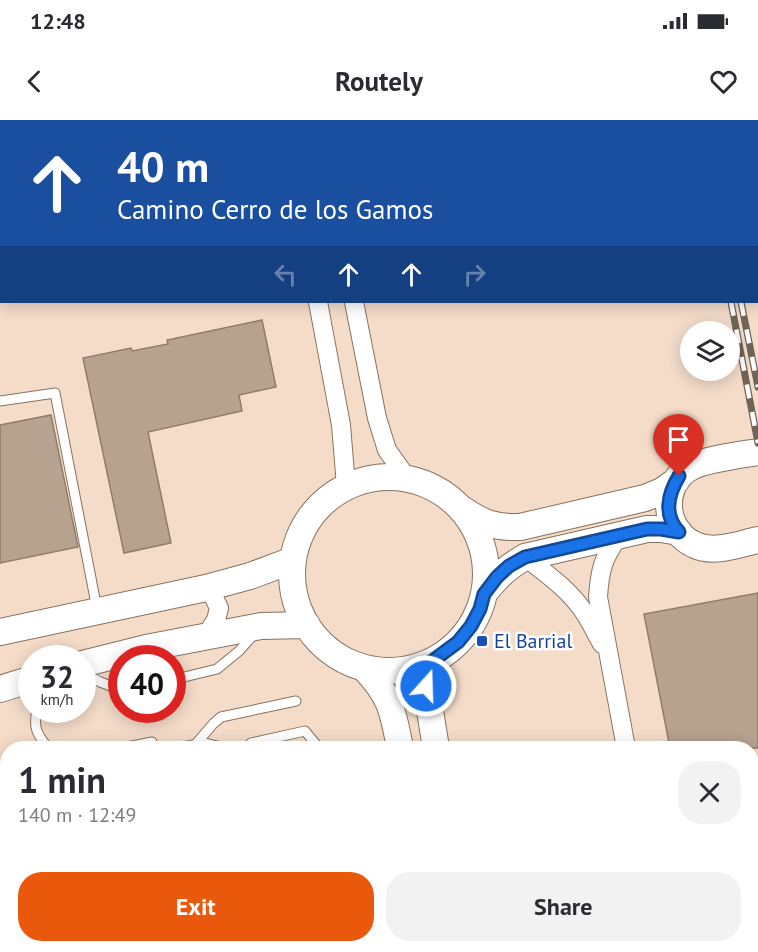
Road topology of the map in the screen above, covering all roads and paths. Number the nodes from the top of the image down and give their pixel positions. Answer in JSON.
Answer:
{"nodes":[{"id":1,"x":318,"y":303,"type":"edge"},
{"id":2,"x":354,"y":303,"type":"edge"},
{"id":3,"x":0,"y":401,"type":"edge"},
{"id":4,"x":758,"y":452,"type":"edge"},
{"id":5,"x":407,"y":478,"type":"junction"},
{"id":6,"x":676,"y":481,"type":"junction"},
{"id":7,"x":346,"y":486,"type":"junction"},
{"id":8,"x":460,"y":507,"type":"junction"},
{"id":9,"x":679,"y":532,"type":"junction"},
{"id":10,"x":619,"y":535,"type":"junction"},
{"id":11,"x":751,"y":542,"type":"edge"},
{"id":12,"x":525,"y":557,"type":"junction"},
{"id":13,"x":293,"y":561,"type":"junction"},
{"id":14,"x":206,"y":588,"type":"junction"},
{"id":15,"x":484,"y":594,"type":"junction"},
{"id":16,"x":98,"y":611,"type":"junction"},
{"id":17,"x":307,"y":625,"type":"junction"},
{"id":18,"x":261,"y":626,"type":"junction"},
{"id":19,"x":0,"y":632,"type":"edge"},
{"id":20,"x":205,"y":637,"type":"junction"},
{"id":21,"x":610,"y":658,"type":"junction"},
{"id":22,"x":96,"y":660,"type":"edge"},
{"id":23,"x":431,"y":662,"type":"junction"},
{"id":24,"x":364,"y":668,"type":"junction"},
{"id":25,"x":186,"y":677,"type":"edge"},
{"id":26,"x":18,"y":683,"type":"edge"},
{"id":27,"x":0,"y":689,"type":"edge"},
{"id":28,"x":296,"y":701,"type":"dead end"},
{"id":29,"x":35,"y":723,"type":"edge"},
{"id":30,"x":42,"y":741,"type":"edge"},
{"id":31,"x":198,"y":741,"type":"edge"},
{"id":32,"x":260,"y":741,"type":"edge"},
{"id":33,"x":313,"y":741,"type":"edge"},
{"id":34,"x":399,"y":741,"type":"edge"},
{"id":35,"x":435,"y":741,"type":"edge"},
{"id":36,"x":625,"y":741,"type":"edge"}],
"edges":[{"from":1,"to":7,"type":"street"},
{"from":2,"to":5,"type":"street"},
{"from":3,"to":16,"type":"lane"},
{"from":4,"to":6,"type":"street"},
{"from":5,"to":7,"type":"street"},
{"from":5,"to":8,"type":"street"},
{"from":6,"to":8,"type":"street"},
{"from":6,"to":9,"type":"street"},
{"from":7,"to":13,"type":"street"},
{"from":8,"to":15,"type":"street"},
{"from":9,"to":10,"type":"street"},
{"from":9,"to":11,"type":"street"},
{"from":10,"to":12,"type":"street"},
{"from":10,"to":21,"type":"street"},
{"from":12,"to":15,"type":"street"},
{"from":12,"to":21,"type":"street"},
{"from":13,"to":14,"type":"street"},
{"from":13,"to":17,"type":"street"},
{"from":14,"to":16,"type":"street"},
{"from":14,"to":20,"type":"street"},
{"from":15,"to":23,"type":"street"},
{"from":16,"to":19,"type":"street"},
{"from":17,"to":18,"type":"street"},
{"from":17,"to":24,"type":"street"},
{"from":18,"to":20,"type":"street"},
{"from":18,"to":25,"type":"lane"},
{"from":20,"to":22,"type":"street"},
{"from":21,"to":36,"type":"street"},
{"from":23,"to":24,"type":"street"},
{"from":23,"to":35,"type":"street"},
{"from":24,"to":34,"type":"street"},
{"from":26,"to":27,"type":"street"},
{"from":28,"to":31,"type":"lane"},
{"from":29,"to":30,"type":"lane"},
{"from":32,"to":33,"type":"lane"}]}
